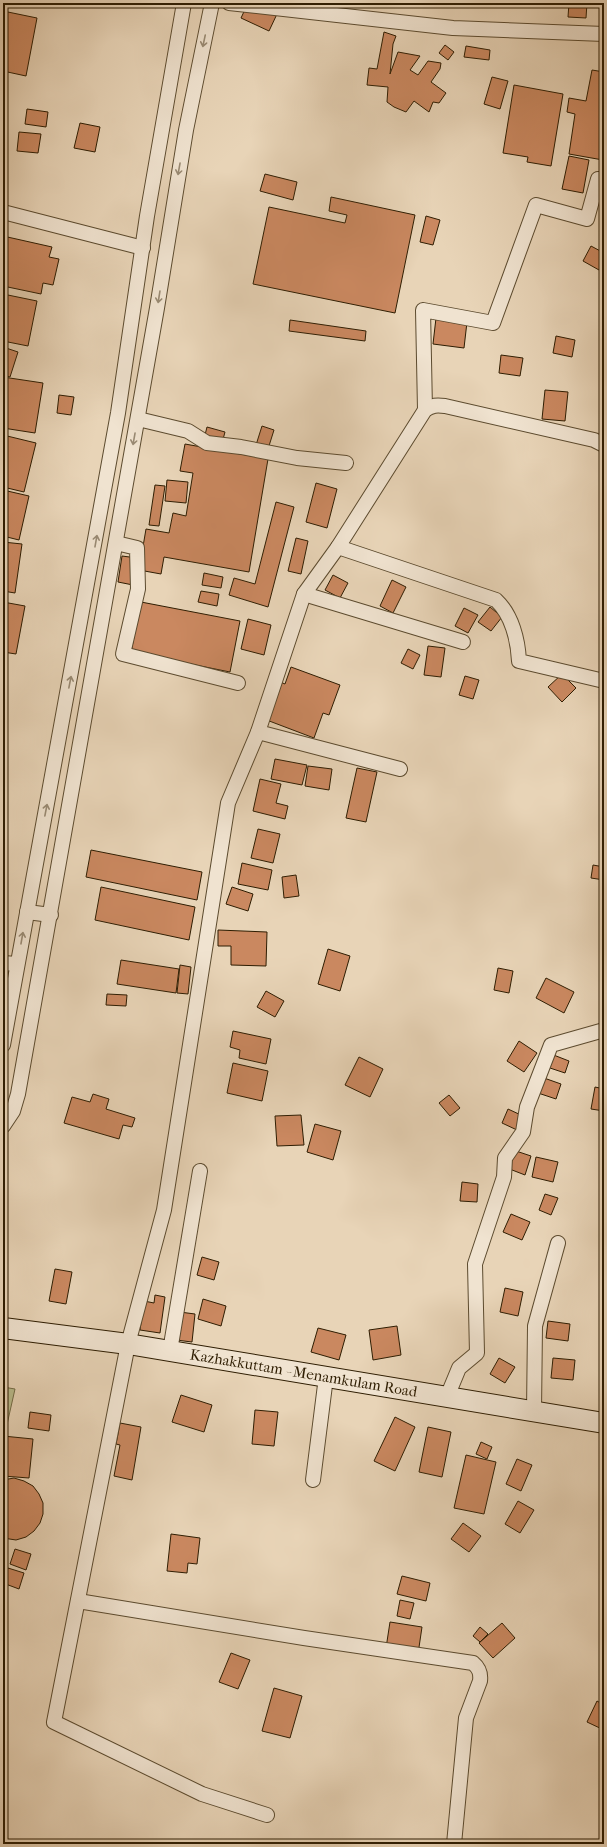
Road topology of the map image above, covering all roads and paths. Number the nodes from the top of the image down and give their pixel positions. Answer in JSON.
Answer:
{"nodes":[{"id":1,"x":184,"y":3,"type":"edge"},
{"id":2,"x":212,"y":3,"type":"edge"},
{"id":3,"x":229,"y":3,"type":"edge"},
{"id":4,"x":604,"y":34,"type":"edge"},
{"id":5,"x":604,"y":180,"type":"edge"},
{"id":6,"x":3,"y":212,"type":"edge"},
{"id":7,"x":148,"y":216,"type":"junction"},
{"id":8,"x":170,"y":224,"type":"junction"},
{"id":9,"x":143,"y":248,"type":"junction"},
{"id":10,"x":130,"y":344,"type":"junction"},
{"id":11,"x":149,"y":352,"type":"junction"},
{"id":12,"x":425,"y":410,"type":"junction"},
{"id":13,"x":138,"y":419,"type":"junction"},
{"id":14,"x":604,"y":445,"type":"edge"},
{"id":15,"x":346,"y":462,"type":"dead end"},
{"id":16,"x":116,"y":543,"type":"junction"},
{"id":17,"x":338,"y":548,"type":"junction"},
{"id":18,"x":92,"y":563,"type":"junction"},
{"id":19,"x":112,"y":567,"type":"junction"},
{"id":20,"x":304,"y":594,"type":"junction"},
{"id":21,"x":463,"y":642,"type":"dead end"},
{"id":22,"x":604,"y":681,"type":"edge"},
{"id":23,"x":238,"y":683,"type":"dead end"},
{"id":24,"x":258,"y":732,"type":"junction"},
{"id":25,"x":400,"y":769,"type":"dead end"},
{"id":26,"x":27,"y":912,"type":"junction"},
{"id":27,"x":51,"y":915,"type":"junction"},
{"id":28,"x":3,"y":962,"type":"edge"},
{"id":29,"x":17,"y":964,"type":"junction"},
{"id":30,"x":604,"y":1030,"type":"edge"},
{"id":31,"x":3,"y":1045,"type":"edge"},
{"id":32,"x":3,"y":1126,"type":"edge"},
{"id":33,"x":200,"y":1171,"type":"dead end"},
{"id":34,"x":558,"y":1243,"type":"dead end"},
{"id":35,"x":3,"y":1328,"type":"edge"},
{"id":36,"x":128,"y":1344,"type":"junction"},
{"id":37,"x":170,"y":1351,"type":"junction"},
{"id":38,"x":326,"y":1377,"type":"junction"},
{"id":39,"x":447,"y":1397,"type":"junction"},
{"id":40,"x":534,"y":1411,"type":"junction"},
{"id":41,"x":604,"y":1423,"type":"edge"},
{"id":42,"x":312,"y":1480,"type":"dead end"},
{"id":43,"x":78,"y":1601,"type":"junction"},
{"id":44,"x":267,"y":1815,"type":"dead end"},
{"id":45,"x":454,"y":1844,"type":"edge"}],
"edges":[{"from":1,"to":7,"type":"street"},
{"from":2,"to":8,"type":"street","one_way":true},
{"from":3,"to":4,"type":"street"},
{"from":5,"to":12,"type":"street"},
{"from":6,"to":9,"type":"street"},
{"from":7,"to":8,"type":"street"},
{"from":7,"to":9,"type":"street"},
{"from":8,"to":11,"type":"street","one_way":true},
{"from":9,"to":10,"type":"street"},
{"from":10,"to":11,"type":"street"},
{"from":18,"to":10,"type":"street","one_way":true},
{"from":11,"to":13,"type":"street"},
{"from":12,"to":14,"type":"street"},
{"from":12,"to":17,"type":"street"},
{"from":13,"to":15,"type":"street"},
{"from":13,"to":16,"type":"street","one_way":true},
{"from":16,"to":19,"type":"street"},
{"from":16,"to":23,"type":"street"},
{"from":17,"to":20,"type":"street"},
{"from":17,"to":22,"type":"street"},
{"from":18,"to":19,"type":"street"},
{"from":26,"to":18,"type":"street","one_way":true},
{"from":19,"to":27,"type":"street"},
{"from":20,"to":21,"type":"street"},
{"from":20,"to":24,"type":"street"},
{"from":24,"to":25,"type":"street"},
{"from":24,"to":36,"type":"street"},
{"from":26,"to":27,"type":"street"},
{"from":29,"to":26,"type":"street","one_way":true},
{"from":27,"to":32,"type":"street"},
{"from":28,"to":29,"type":"street"},
{"from":29,"to":31,"type":"street"},
{"from":30,"to":39,"type":"street"},
{"from":33,"to":37,"type":"street"},
{"from":34,"to":40,"type":"street"},
{"from":35,"to":36,"type":"main road","name":"Kazhakkuttam - Menamkulam Road"},
{"from":36,"to":37,"type":"main road","name":"Kazhakkuttam - Menamkulam Road"},
{"from":36,"to":43,"type":"street"},
{"from":37,"to":38,"type":"main road","name":"Kazhakkuttam - Menamkulam Road"},
{"from":38,"to":39,"type":"main road","name":"Kazhakkuttam - Menamkulam Road"},
{"from":38,"to":42,"type":"street"},
{"from":39,"to":40,"type":"main road","name":"Kazhakkuttam - Menamkulam Road"},
{"from":40,"to":41,"type":"main road","name":"Kazhakkuttam - Menamkulam Road"},
{"from":43,"to":44,"type":"street"},
{"from":43,"to":45,"type":"street"}]}
